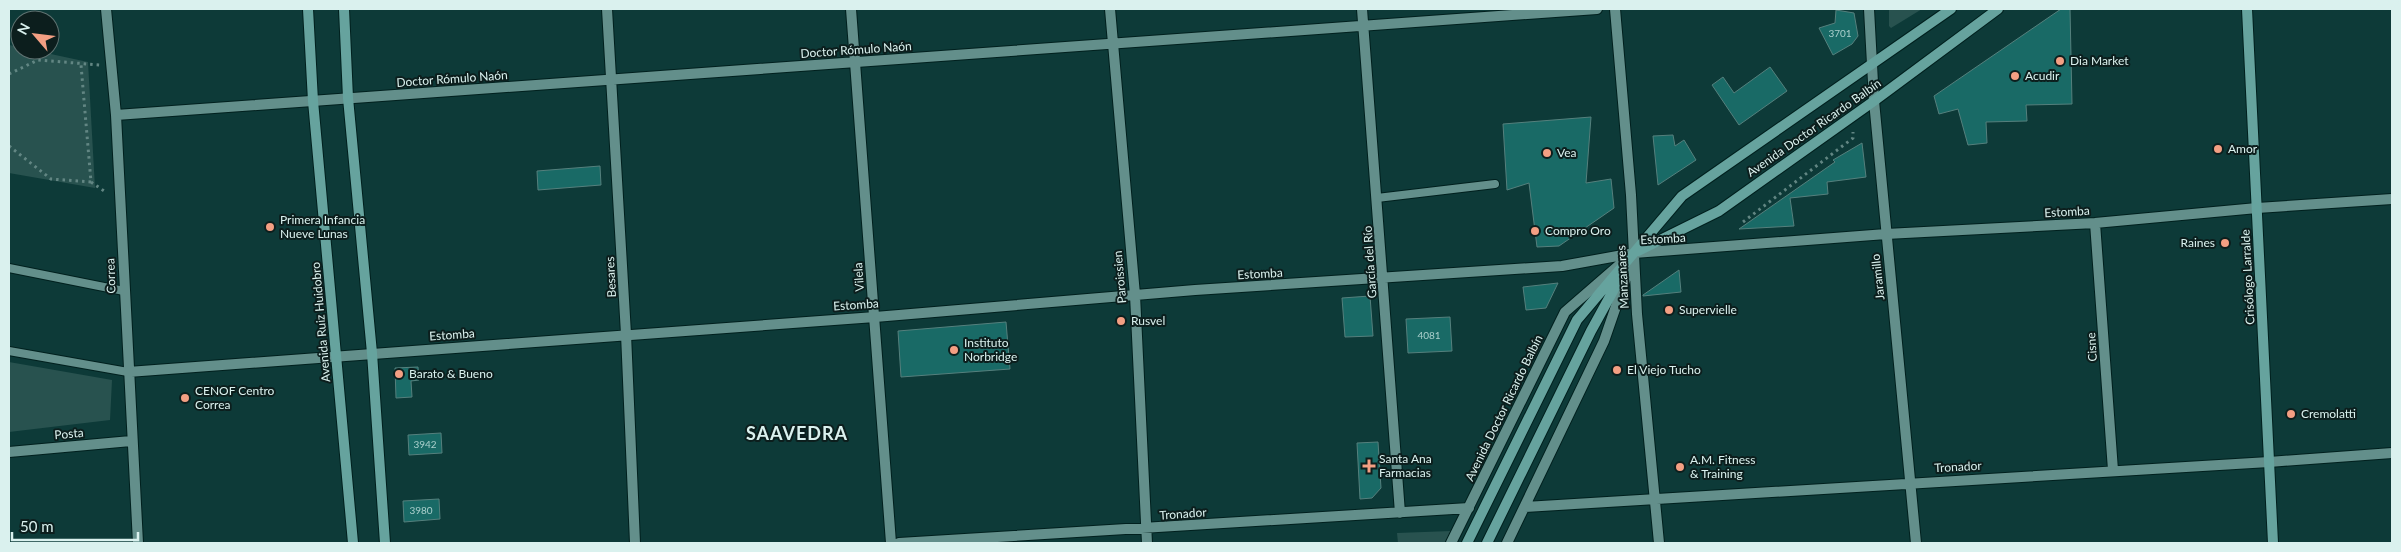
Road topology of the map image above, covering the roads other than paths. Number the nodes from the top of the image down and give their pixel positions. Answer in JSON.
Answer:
{"nodes":[{"id":1,"x":106,"y":9,"type":"edge"},
{"id":2,"x":308,"y":9,"type":"edge"},
{"id":3,"x":344,"y":9,"type":"edge"},
{"id":4,"x":607,"y":9,"type":"edge"},
{"id":5,"x":851,"y":9,"type":"edge"},
{"id":6,"x":1110,"y":9,"type":"edge"},
{"id":7,"x":1362,"y":9,"type":"edge"},
{"id":8,"x":1597,"y":9,"type":"edge"},
{"id":9,"x":1615,"y":9,"type":"edge"},
{"id":10,"x":1869,"y":9,"type":"edge"},
{"id":11,"x":1951,"y":9,"type":"edge"},
{"id":12,"x":1998,"y":9,"type":"edge"},
{"id":13,"x":2247,"y":9,"type":"edge"},
{"id":14,"x":1364,"y":27,"type":"junction"},
{"id":15,"x":1112,"y":46,"type":"junction"},
{"id":16,"x":855,"y":62,"type":"junction"},
{"id":17,"x":1872,"y":66,"type":"junction"},
{"id":18,"x":613,"y":81,"type":"junction"},
{"id":19,"x":348,"y":98,"type":"junction"},
{"id":20,"x":314,"y":101,"type":"junction"},
{"id":21,"x":1874,"y":102,"type":"junction"},
{"id":22,"x":116,"y":115,"type":"junction"},
{"id":23,"x":1495,"y":184,"type":"dead end"},
{"id":24,"x":1377,"y":198,"type":"junction"},
{"id":25,"x":2392,"y":199,"type":"edge"},
{"id":26,"x":2257,"y":208,"type":"junction"},
{"id":27,"x":2095,"y":223,"type":"junction"},
{"id":28,"x":1886,"y":234,"type":"junction"},
{"id":29,"x":1634,"y":253,"type":"junction"},
{"id":30,"x":9,"y":268,"type":"edge"},
{"id":31,"x":1384,"y":279,"type":"junction"},
{"id":32,"x":124,"y":291,"type":"junction"},
{"id":33,"x":1134,"y":295,"type":"junction"},
{"id":34,"x":875,"y":317,"type":"junction"},
{"id":35,"x":626,"y":334,"type":"junction"},
{"id":36,"x":9,"y":351,"type":"edge"},
{"id":37,"x":372,"y":353,"type":"junction"},
{"id":38,"x":336,"y":356,"type":"junction"},
{"id":39,"x":128,"y":372,"type":"junction"},
{"id":40,"x":131,"y":441,"type":"junction"},
{"id":41,"x":9,"y":452,"type":"edge"},
{"id":42,"x":2392,"y":453,"type":"edge"},
{"id":43,"x":2269,"y":462,"type":"junction"},
{"id":44,"x":2113,"y":470,"type":"junction"},
{"id":45,"x":1912,"y":482,"type":"junction"},
{"id":46,"x":1656,"y":498,"type":"junction"},
{"id":47,"x":1525,"y":507,"type":"junction"},
{"id":48,"x":1469,"y":508,"type":"junction"},
{"id":49,"x":1400,"y":513,"type":"junction"},
{"id":50,"x":1146,"y":528,"type":"junction"},
{"id":51,"x":138,"y":543,"type":"edge"},
{"id":52,"x":353,"y":543,"type":"edge"},
{"id":53,"x":385,"y":543,"type":"edge"},
{"id":54,"x":635,"y":543,"type":"edge"},
{"id":55,"x":891,"y":543,"type":"edge"},
{"id":56,"x":899,"y":543,"type":"edge"},
{"id":57,"x":1148,"y":543,"type":"edge"},
{"id":58,"x":1451,"y":543,"type":"edge"},
{"id":59,"x":1468,"y":543,"type":"edge"},
{"id":60,"x":1487,"y":543,"type":"edge"},
{"id":61,"x":1507,"y":543,"type":"edge"},
{"id":62,"x":1659,"y":543,"type":"edge"},
{"id":63,"x":1916,"y":543,"type":"edge"},
{"id":64,"x":2273,"y":543,"type":"edge"}],
"edges":[{"from":1,"to":22,"type":"street","name":"Correa"},
{"from":2,"to":20,"type":"main road","name":"Avenida Ruiz Huidobro"},
{"from":3,"to":19,"type":"main road"},
{"from":4,"to":18,"type":"street","name":"Besares"},
{"from":5,"to":16,"type":"street","name":"Vilela"},
{"from":6,"to":15,"type":"street","name":"Paroissien"},
{"from":7,"to":14,"type":"street","name":"García del Río"},
{"from":8,"to":14,"type":"street","name":"Doctor Rómulo Naón"},
{"from":9,"to":29,"type":"street","name":"Manzanares"},
{"from":10,"to":17,"type":"street","name":"Jaramillo"},
{"from":11,"to":17,"type":"main road","name":"Avenida Doctor Ricardo Balbín"},
{"from":12,"to":21,"type":"main road","name":"Avenida Doctor Ricardo Balbín"},
{"from":13,"to":26,"type":"main road","name":"Crisólogo Larralde"},
{"from":14,"to":15,"type":"street","name":"Doctor Rómulo Naón"},
{"from":14,"to":24,"type":"street","name":"García del Río"},
{"from":15,"to":16,"type":"street","name":"Doctor Rómulo Naón"},
{"from":15,"to":33,"type":"street","name":"Paroissien"},
{"from":16,"to":18,"type":"street","name":"Doctor Rómulo Naón"},
{"from":16,"to":34,"type":"street","name":"Vilela"},
{"from":17,"to":21,"type":"street","name":"Jaramillo"},
{"from":17,"to":29,"type":"main road","name":"Avenida Doctor Ricardo Balbín"},
{"from":18,"to":19,"type":"street","name":"Doctor Rómulo Naón"},
{"from":18,"to":35,"type":"street","name":"Besares"},
{"from":19,"to":20,"type":"street","name":"Doctor Rómulo Naón"},
{"from":19,"to":37,"type":"main road"},
{"from":20,"to":22,"type":"street","name":"Doctor Rómulo Naón"},
{"from":20,"to":38,"type":"main road","name":"Avenida Ruiz Huidobro"},
{"from":21,"to":28,"type":"street","name":"Jaramillo"},
{"from":21,"to":29,"type":"main road","name":"Avenida Doctor Ricardo Balbín"},
{"from":22,"to":32,"type":"street","name":"Correa"},
{"from":23,"to":24,"type":"lane"},
{"from":24,"to":31,"type":"street","name":"García del Río"},
{"from":25,"to":26,"type":"street","name":"Estomba"},
{"from":26,"to":27,"type":"street","name":"Estomba"},
{"from":26,"to":43,"type":"main road","name":"Crisólogo Larralde"},
{"from":27,"to":28,"type":"street","name":"Estomba"},
{"from":27,"to":44,"type":"street","name":"Cisne"},
{"from":28,"to":29,"type":"street","name":"Estomba"},
{"from":28,"to":45,"type":"street","name":"Jaramillo"},
{"from":29,"to":31,"type":"street","name":"Estomba"},
{"from":29,"to":46,"type":"street","name":"Manzanares"},
{"from":29,"to":47,"type":"street","name":"Avenida Doctor Ricardo Balbín"},
{"from":29,"to":48,"type":"street","name":"Avenida Doctor Ricardo Balbín"},
{"from":29,"to":59,"type":"main road"},
{"from":29,"to":60,"type":"main road"},
{"from":30,"to":32,"type":"lane"},
{"from":31,"to":33,"type":"street","name":"Estomba"},
{"from":31,"to":49,"type":"street","name":"García del Río"},
{"from":32,"to":39,"type":"street","name":"Correa"},
{"from":33,"to":34,"type":"street","name":"Estomba"},
{"from":33,"to":50,"type":"street","name":"Paroissien"},
{"from":34,"to":35,"type":"street","name":"Estomba"},
{"from":34,"to":55,"type":"street","name":"Vilela"},
{"from":35,"to":37,"type":"street","name":"Estomba"},
{"from":35,"to":54,"type":"street","name":"Besares"},
{"from":36,"to":39,"type":"lane"},
{"from":37,"to":38,"type":"street","name":"Estomba"},
{"from":37,"to":53,"type":"main road"},
{"from":38,"to":39,"type":"street","name":"Estomba"},
{"from":38,"to":52,"type":"main road","name":"Avenida Ruiz Huidobro"},
{"from":39,"to":40,"type":"street","name":"Correa"},
{"from":40,"to":41,"type":"street","name":"Posta"},
{"from":40,"to":51,"type":"street","name":"Correa"},
{"from":42,"to":43,"type":"street","name":"Tronador"},
{"from":43,"to":44,"type":"street","name":"Tronador"},
{"from":43,"to":64,"type":"main road","name":"Crisólogo Larralde"},
{"from":44,"to":45,"type":"street","name":"Tronador"},
{"from":45,"to":46,"type":"street","name":"Tronador"},
{"from":45,"to":63,"type":"street","name":"Jaramillo"},
{"from":46,"to":47,"type":"street","name":"Tronador"},
{"from":46,"to":62,"type":"street","name":"Manzanares"},
{"from":47,"to":61,"type":"street","name":"Avenida Doctor Ricardo Balbín"},
{"from":48,"to":49,"type":"street","name":"Tronador"},
{"from":48,"to":58,"type":"street","name":"Avenida Doctor Ricardo Balbín"},
{"from":49,"to":50,"type":"street","name":"Tronador"},
{"from":50,"to":56,"type":"street","name":"Tronador"},
{"from":50,"to":57,"type":"street","name":"Paroissien"}]}
